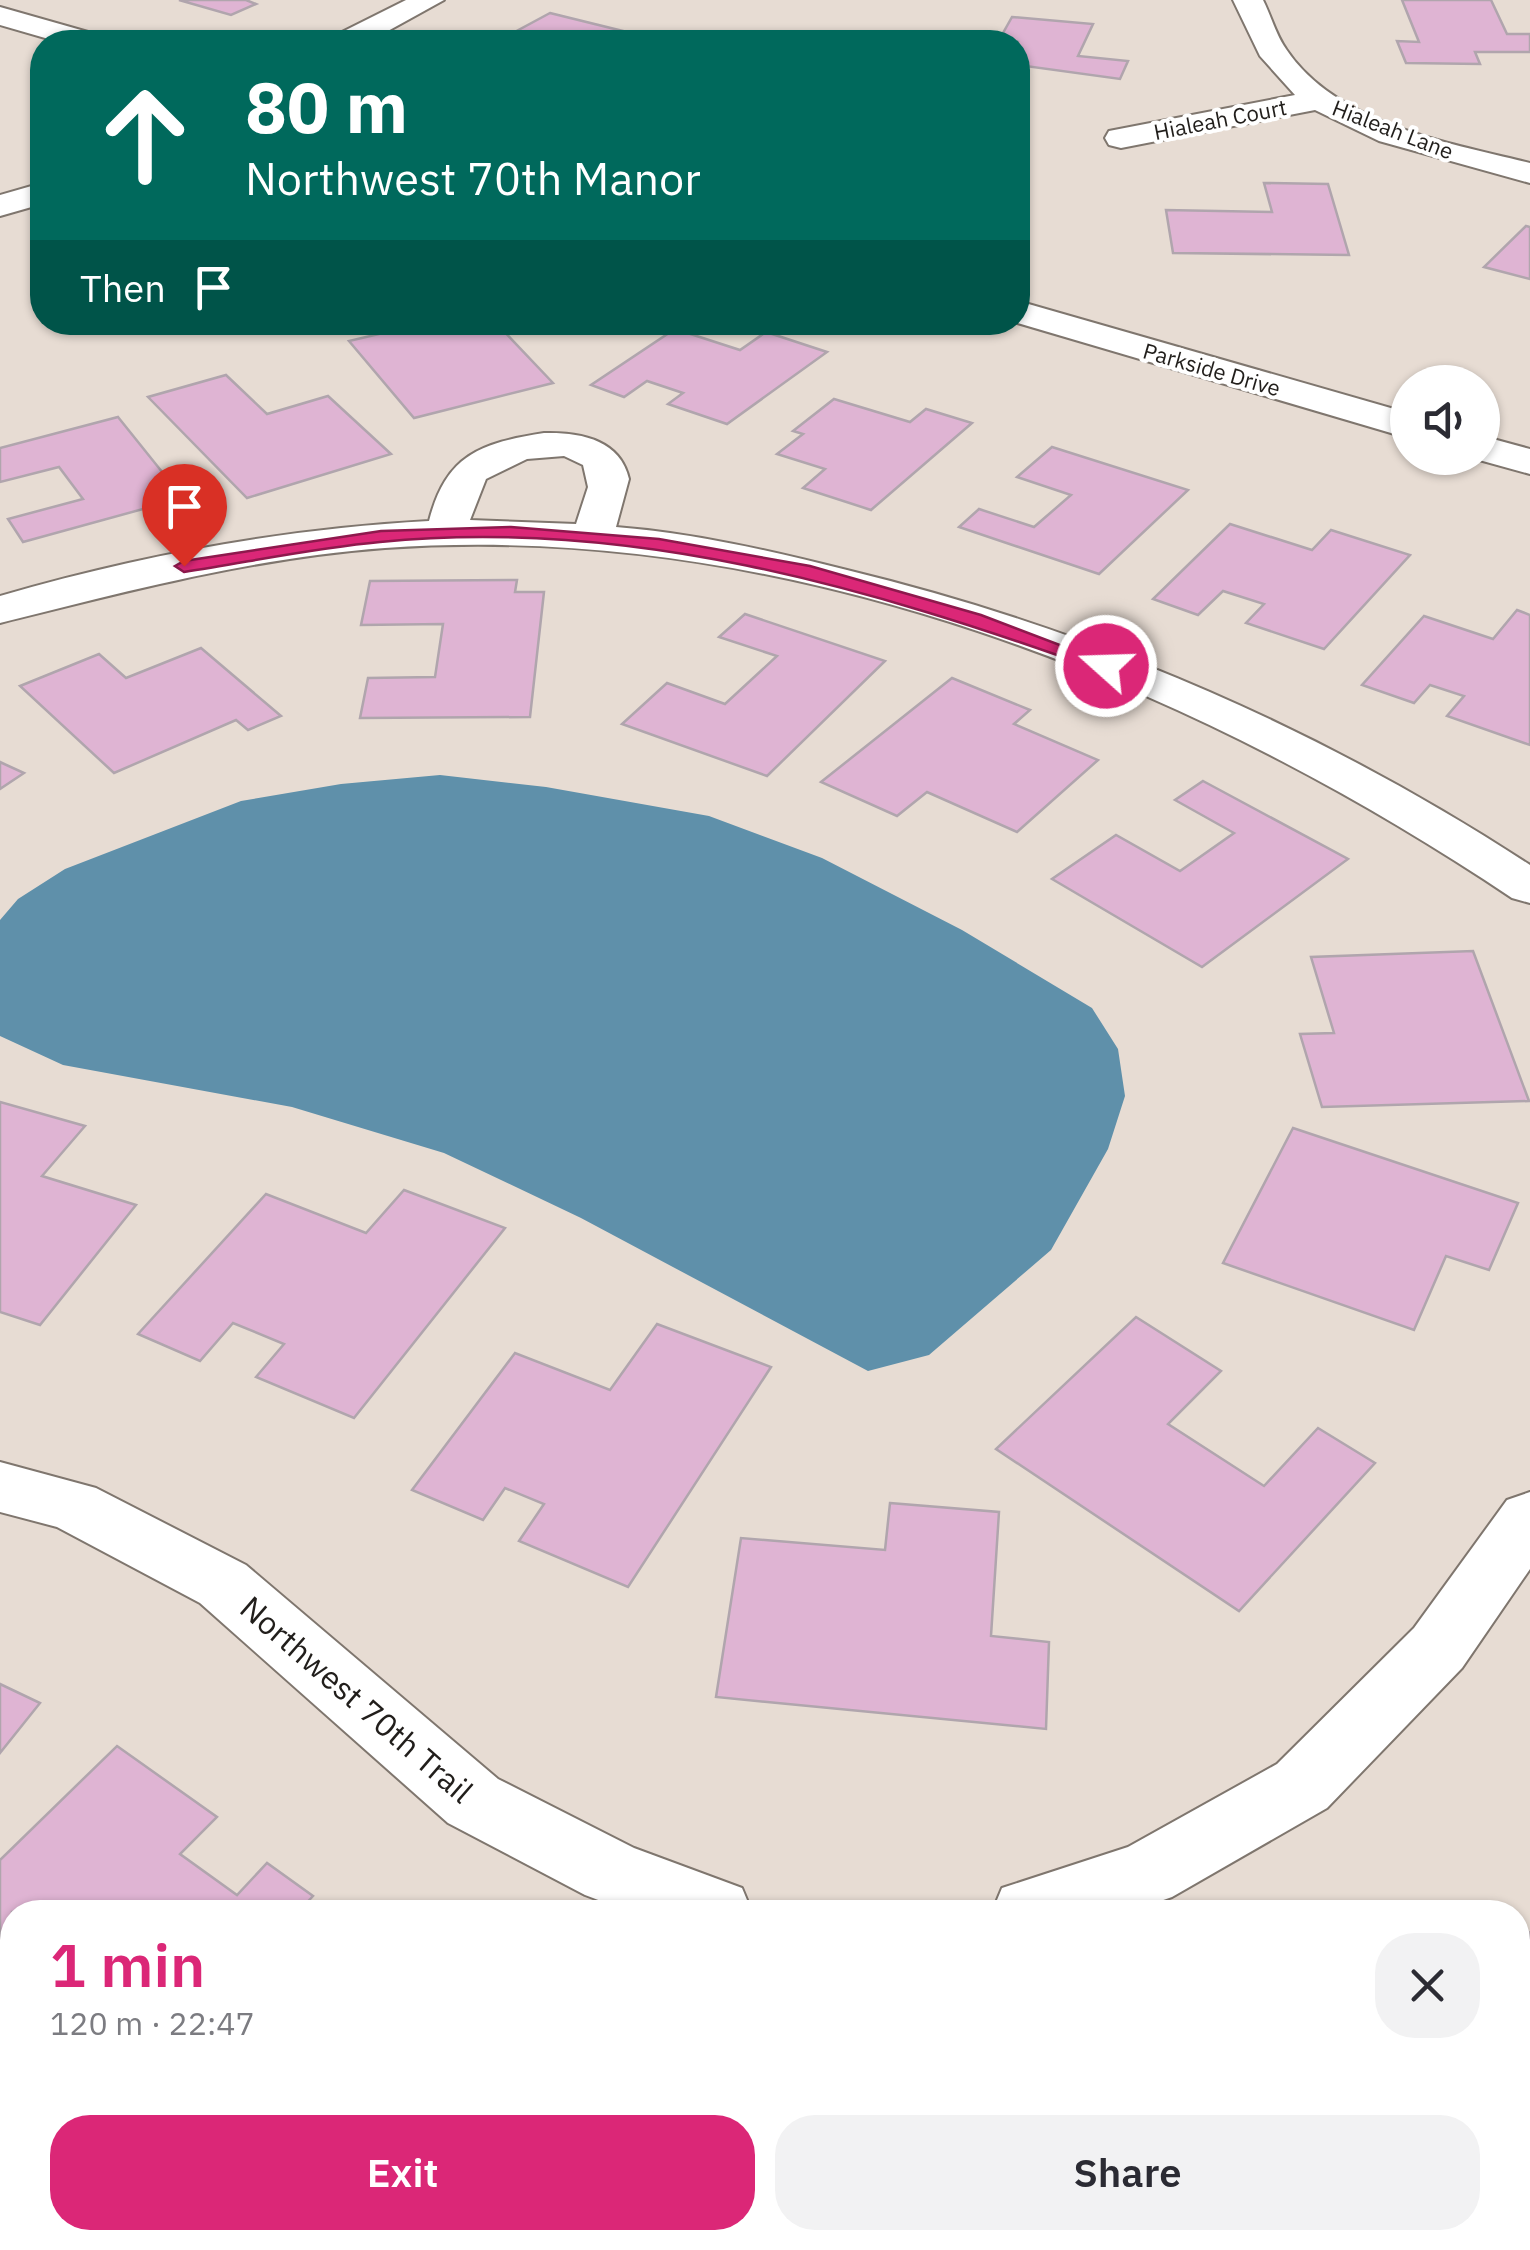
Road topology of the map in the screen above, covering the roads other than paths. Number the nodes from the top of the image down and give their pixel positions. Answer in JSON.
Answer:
{"nodes":[{"id":1,"x":428,"y":0,"type":"edge"},
{"id":2,"x":1248,"y":0,"type":"edge"},
{"id":3,"x":0,"y":16,"type":"edge"},
{"id":4,"x":48,"y":30,"type":"edge"},
{"id":5,"x":369,"y":30,"type":"edge"},
{"id":6,"x":1319,"y":100,"type":"junction"},
{"id":7,"x":1121,"y":138,"type":"dead end"},
{"id":8,"x":30,"y":172,"type":"edge"},
{"id":9,"x":1530,"y":173,"type":"edge"},
{"id":10,"x":0,"y":181,"type":"edge"},
{"id":11,"x":30,"y":197,"type":"edge"},
{"id":12,"x":0,"y":206,"type":"edge"},
{"id":13,"x":1030,"y":316,"type":"edge"},
{"id":14,"x":1390,"y":421,"type":"edge"},
{"id":15,"x":1500,"y":453,"type":"edge"},
{"id":16,"x":1530,"y":462,"type":"edge"},
{"id":17,"x":446,"y":534,"type":"junction"},
{"id":18,"x":591,"y":538,"type":"junction"},
{"id":19,"x":0,"y":610,"type":"edge"},
{"id":20,"x":1530,"y":888,"type":"edge"},
{"id":21,"x":0,"y":1487,"type":"edge"},
{"id":22,"x":1530,"y":1518,"type":"edge"},
{"id":23,"x":684,"y":1900,"type":"edge"},
{"id":24,"x":1070,"y":1900,"type":"edge"}],
"edges":[{"from":1,"to":5,"type":"street"},
{"from":2,"to":6,"type":"street","name":"Hialeah Lane"},
{"from":3,"to":4,"type":"street"},
{"from":6,"to":7,"type":"street","name":"Hialeah Court"},
{"from":6,"to":9,"type":"street","name":"Hialeah Lane"},
{"from":8,"to":10,"type":"street"},
{"from":11,"to":12,"type":"street"},
{"from":13,"to":14,"type":"street","name":"Parkside Drive"},
{"from":15,"to":16,"type":"street"},
{"from":17,"to":18,"type":"street"},
{"from":17,"to":18,"type":"street"},
{"from":17,"to":19,"type":"street"},
{"from":18,"to":20,"type":"street"},
{"from":21,"to":23,"type":"street","name":"Northwest 70th Trail"},
{"from":22,"to":24,"type":"street"}]}
